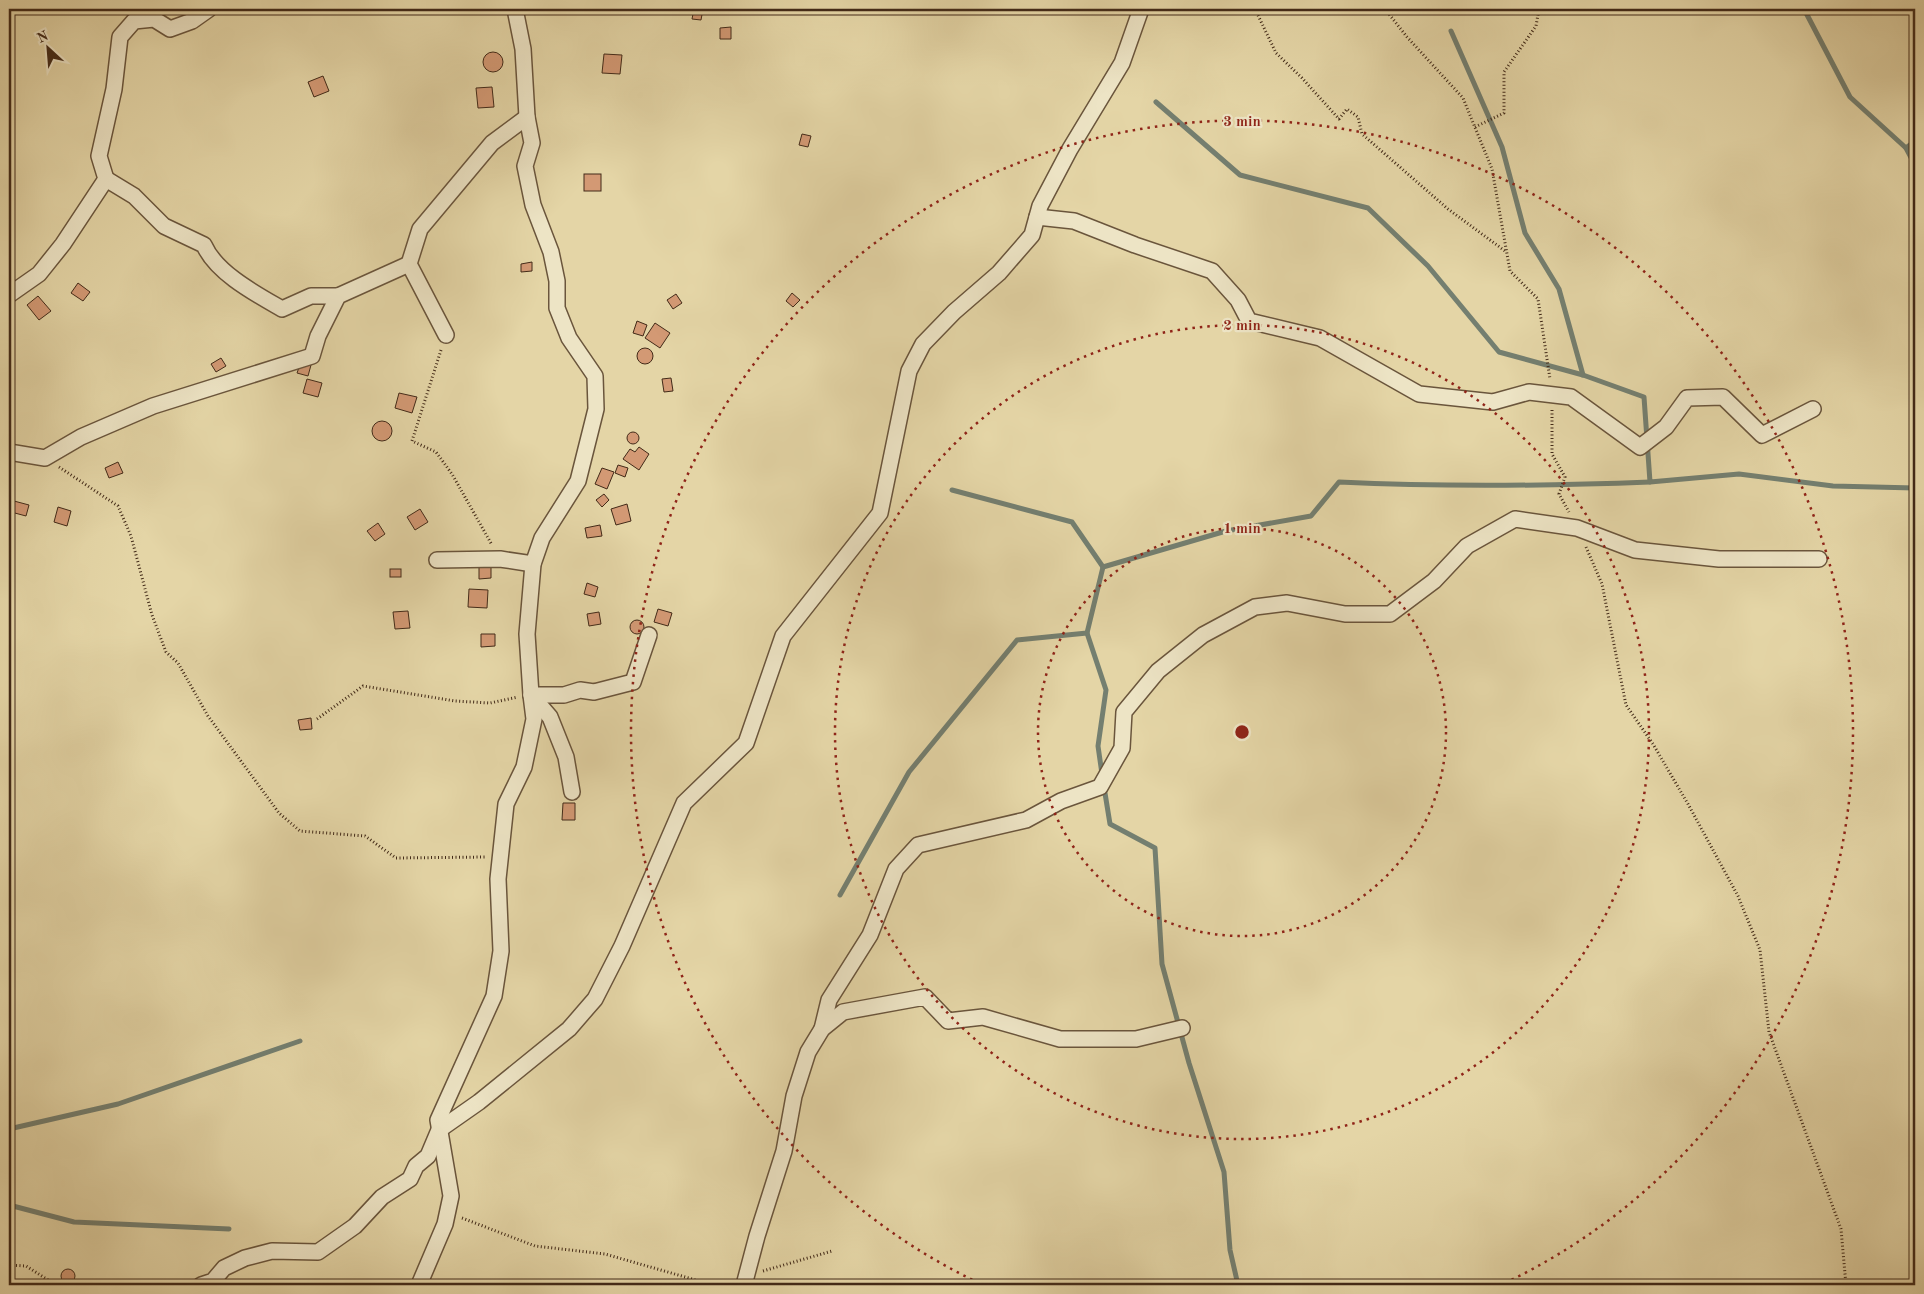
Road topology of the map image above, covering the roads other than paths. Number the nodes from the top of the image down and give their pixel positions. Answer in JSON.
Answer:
{"nodes":[{"id":1,"x":209,"y":9,"type":"edge"},
{"id":2,"x":515,"y":9,"type":"edge"},
{"id":3,"x":1141,"y":9,"type":"edge"},
{"id":4,"x":527,"y":117,"type":"junction"},
{"id":5,"x":106,"y":178,"type":"junction"},
{"id":6,"x":1037,"y":217,"type":"junction"},
{"id":7,"x":409,"y":264,"type":"junction"},
{"id":8,"x":9,"y":295,"type":"edge"},
{"id":9,"x":338,"y":296,"type":"junction"},
{"id":10,"x":446,"y":335,"type":"road end"},
{"id":11,"x":1814,"y":409,"type":"dead end"},
{"id":12,"x":9,"y":452,"type":"edge"},
{"id":13,"x":1819,"y":559,"type":"dead end"},
{"id":14,"x":437,"y":560,"type":"dead end"},
{"id":15,"x":533,"y":564,"type":"junction"},
{"id":16,"x":649,"y":635,"type":"dead end"},
{"id":17,"x":531,"y":695,"type":"junction"},
{"id":18,"x":572,"y":792,"type":"dead end"},
{"id":19,"x":1182,"y":1028,"type":"dead end"},
{"id":20,"x":822,"y":1029,"type":"junction"},
{"id":21,"x":439,"y":1130,"type":"junction"},
{"id":22,"x":746,"y":1280,"type":"edge"},
{"id":23,"x":201,"y":1285,"type":"edge"},
{"id":24,"x":418,"y":1285,"type":"edge"}],
"edges":[{"from":1,"to":5,"type":"street"},
{"from":2,"to":4,"type":"street"},
{"from":3,"to":6,"type":"street"},
{"from":4,"to":7,"type":"street"},
{"from":4,"to":15,"type":"street"},
{"from":5,"to":8,"type":"street"},
{"from":5,"to":9,"type":"street"},
{"from":6,"to":11,"type":"street"},
{"from":6,"to":21,"type":"street"},
{"from":7,"to":9,"type":"street"},
{"from":7,"to":10,"type":"street"},
{"from":9,"to":12,"type":"street"},
{"from":13,"to":20,"type":"street"},
{"from":14,"to":15,"type":"street"},
{"from":15,"to":17,"type":"street"},
{"from":16,"to":17,"type":"street"},
{"from":17,"to":18,"type":"street"},
{"from":17,"to":21,"type":"street"},
{"from":19,"to":20,"type":"street"},
{"from":20,"to":22,"type":"street"},
{"from":21,"to":23,"type":"street"},
{"from":21,"to":24,"type":"street"}]}
